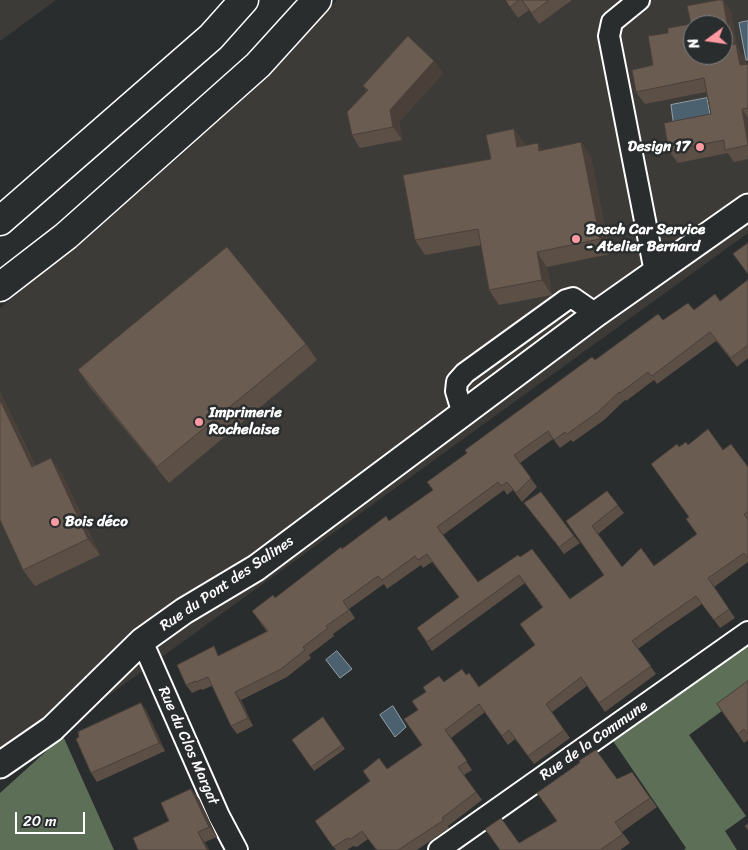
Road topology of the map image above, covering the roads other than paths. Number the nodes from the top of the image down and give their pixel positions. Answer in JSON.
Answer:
{"nodes":[{"id":1,"x":244,"y":0,"type":"edge"},
{"id":2,"x":317,"y":0,"type":"edge"},
{"id":3,"x":639,"y":0,"type":"edge"},
{"id":4,"x":748,"y":207,"type":"edge"},
{"id":5,"x":0,"y":221,"type":"edge"},
{"id":6,"x":656,"y":272,"type":"junction"},
{"id":7,"x":0,"y":287,"type":"edge"},
{"id":8,"x":748,"y":632,"type":"edge"},
{"id":9,"x":142,"y":641,"type":"junction"},
{"id":10,"x":0,"y":765,"type":"edge"},
{"id":11,"x":237,"y":850,"type":"edge"},
{"id":12,"x":440,"y":850,"type":"edge"}],
"edges":[{"from":1,"to":5,"type":"highway"},
{"from":2,"to":7,"type":"highway"},
{"from":3,"to":6,"type":"street"},
{"from":4,"to":6,"type":"street","name":"Rue du Pont des Salines"},
{"from":6,"to":9,"type":"street","name":"Rue du Pont des Salines"},
{"from":8,"to":12,"type":"street","name":"Rue de la Commune"},
{"from":9,"to":10,"type":"street","name":"Rue du Pont des Salines"},
{"from":9,"to":11,"type":"street","name":"Rue du Clos Margat"}]}
